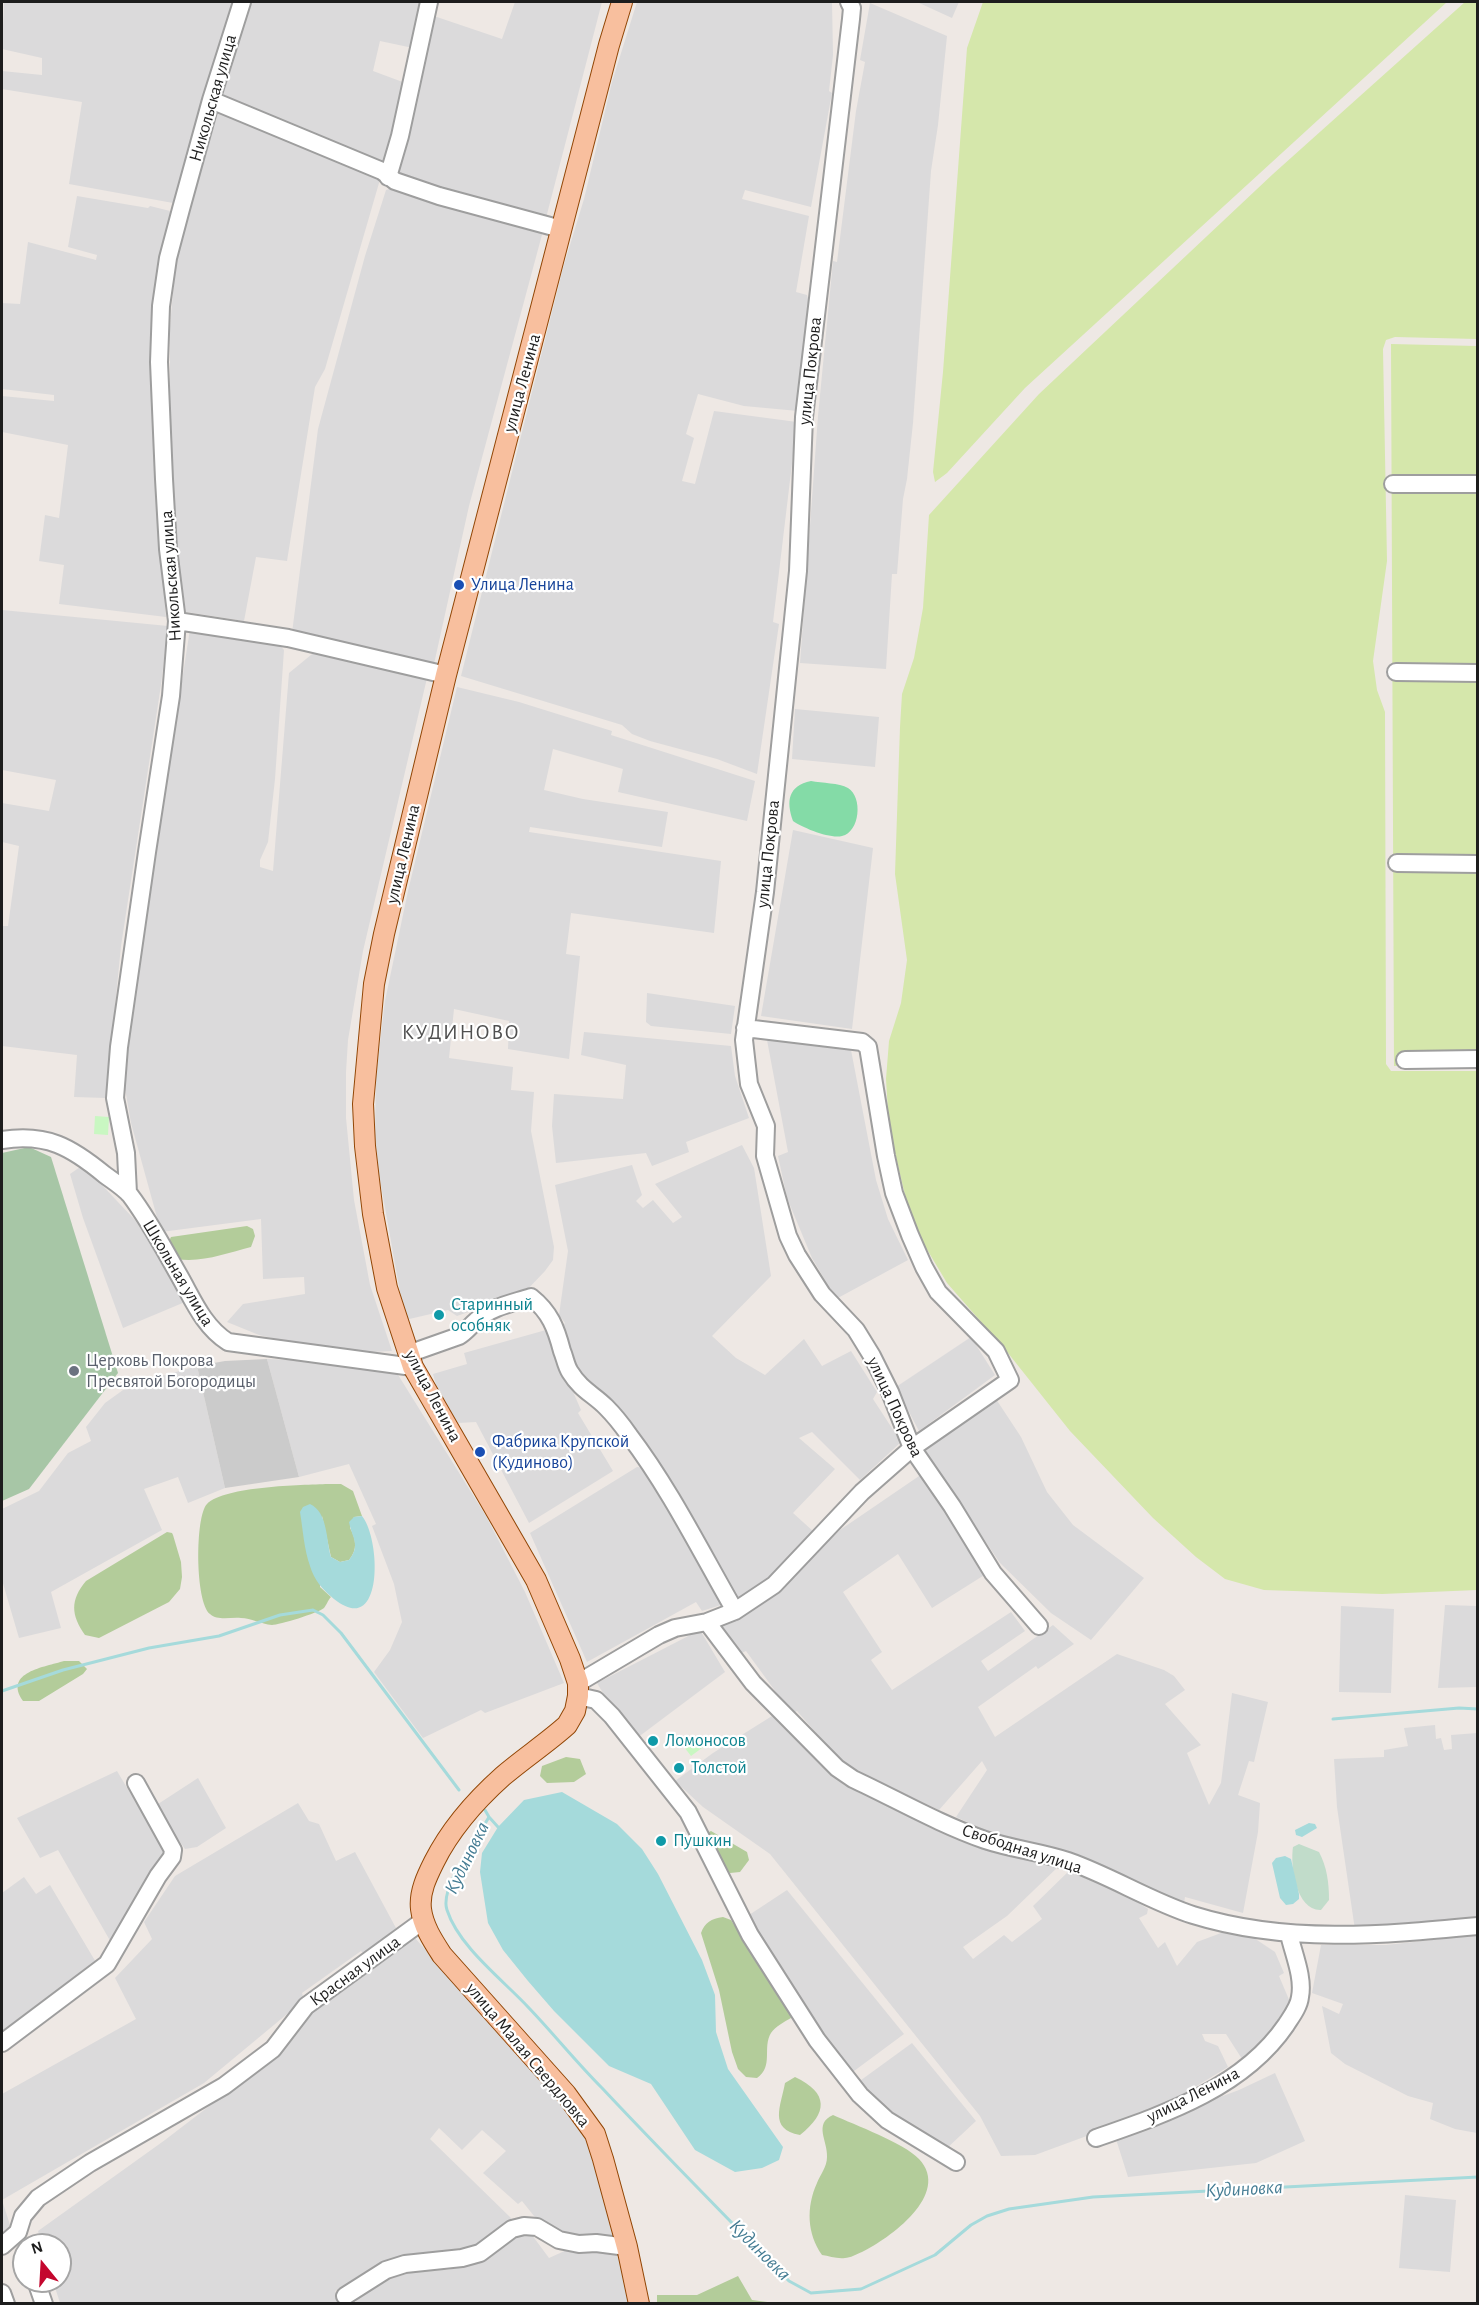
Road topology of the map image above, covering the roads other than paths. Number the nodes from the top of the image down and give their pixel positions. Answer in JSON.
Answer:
{"nodes":[{"id":1,"x":243,"y":2,"type":"edge"},
{"id":2,"x":429,"y":2,"type":"edge"},
{"id":3,"x":622,"y":2,"type":"edge"},
{"id":4,"x":849,"y":2,"type":"edge"},
{"id":5,"x":211,"y":100,"type":"junction"},
{"id":6,"x":388,"y":177,"type":"junction"},
{"id":7,"x":561,"y":229,"type":"junction"},
{"id":8,"x":1394,"y":484,"type":"dead end"},
{"id":9,"x":1478,"y":484,"type":"edge"},
{"id":10,"x":177,"y":621,"type":"junction"},
{"id":11,"x":1396,"y":672,"type":"dead end"},
{"id":12,"x":1478,"y":674,"type":"edge"},
{"id":13,"x":446,"y":675,"type":"junction"},
{"id":14,"x":1397,"y":863,"type":"dead end"},
{"id":15,"x":1478,"y":864,"type":"edge"},
{"id":16,"x":745,"y":1028,"type":"junction"},
{"id":17,"x":1478,"y":1059,"type":"edge"},
{"id":18,"x":1405,"y":1060,"type":"dead end"},
{"id":19,"x":2,"y":1140,"type":"edge"},
{"id":20,"x":128,"y":1193,"type":"junction"},
{"id":21,"x":411,"y":1361,"type":"junction"},
{"id":22,"x":912,"y":1448,"type":"junction"},
{"id":23,"x":735,"y":1611,"type":"junction"},
{"id":24,"x":707,"y":1622,"type":"junction"},
{"id":25,"x":1039,"y":1626,"type":"dead end"},
{"id":26,"x":578,"y":1689,"type":"junction"},
{"id":27,"x":136,"y":1783,"type":"dead end"},
{"id":28,"x":424,"y":1920,"type":"junction"},
{"id":29,"x":1478,"y":1926,"type":"edge"},
{"id":30,"x":1288,"y":1934,"type":"junction"},
{"id":31,"x":2,"y":2043,"type":"edge"},
{"id":32,"x":1096,"y":2138,"type":"dead end"},
{"id":33,"x":956,"y":2162,"type":"dead end"},
{"id":34,"x":22,"y":2233,"type":"edge"},
{"id":35,"x":627,"y":2247,"type":"junction"},
{"id":36,"x":2,"y":2293,"type":"edge"},
{"id":37,"x":345,"y":2296,"type":"dead end"},
{"id":38,"x":6,"y":2304,"type":"edge"},
{"id":39,"x":639,"y":2304,"type":"edge"}],
"edges":[{"from":1,"to":5,"type":"street","name":"Никольская улица"},
{"from":2,"to":6,"type":"street"},
{"from":3,"to":7,"type":"main road","name":"улица Ленина"},
{"from":4,"to":16,"type":"street","name":"улица Покрова"},
{"from":5,"to":6,"type":"street"},
{"from":5,"to":10,"type":"street","name":"Никольская улица"},
{"from":6,"to":7,"type":"street"},
{"from":7,"to":13,"type":"main road","name":"улица Ленина"},
{"from":8,"to":9,"type":"street"},
{"from":10,"to":13,"type":"street"},
{"from":10,"to":20,"type":"street","name":"Никольская улица"},
{"from":11,"to":12,"type":"street"},
{"from":13,"to":21,"type":"main road","name":"улица Ленина"},
{"from":14,"to":15,"type":"street"},
{"from":16,"to":22,"type":"street","name":"улица Покрова"},
{"from":16,"to":22,"type":"street"},
{"from":17,"to":18,"type":"street"},
{"from":19,"to":20,"type":"street","name":"Школьная улица"},
{"from":20,"to":21,"type":"street","name":"Школьная улица"},
{"from":21,"to":23,"type":"street"},
{"from":21,"to":26,"type":"main road","name":"улица Ленина"},
{"from":22,"to":23,"type":"street"},
{"from":22,"to":25,"type":"street","name":"улица Покрова"},
{"from":23,"to":24,"type":"street"},
{"from":24,"to":26,"type":"street"},
{"from":24,"to":30,"type":"street","name":"Свободная улица"},
{"from":26,"to":28,"type":"main road"},
{"from":26,"to":33,"type":"street"},
{"from":27,"to":31,"type":"street"},
{"from":28,"to":34,"type":"street","name":"Красная улица"},
{"from":28,"to":35,"type":"main road","name":"улица Малая Свердловка"},
{"from":29,"to":30,"type":"street","name":"Свободная улица"},
{"from":30,"to":32,"type":"street","name":"улица Ленина"},
{"from":35,"to":37,"type":"street"},
{"from":35,"to":39,"type":"main road","name":"улица Малая Свердловка"},
{"from":36,"to":38,"type":"street"}]}
